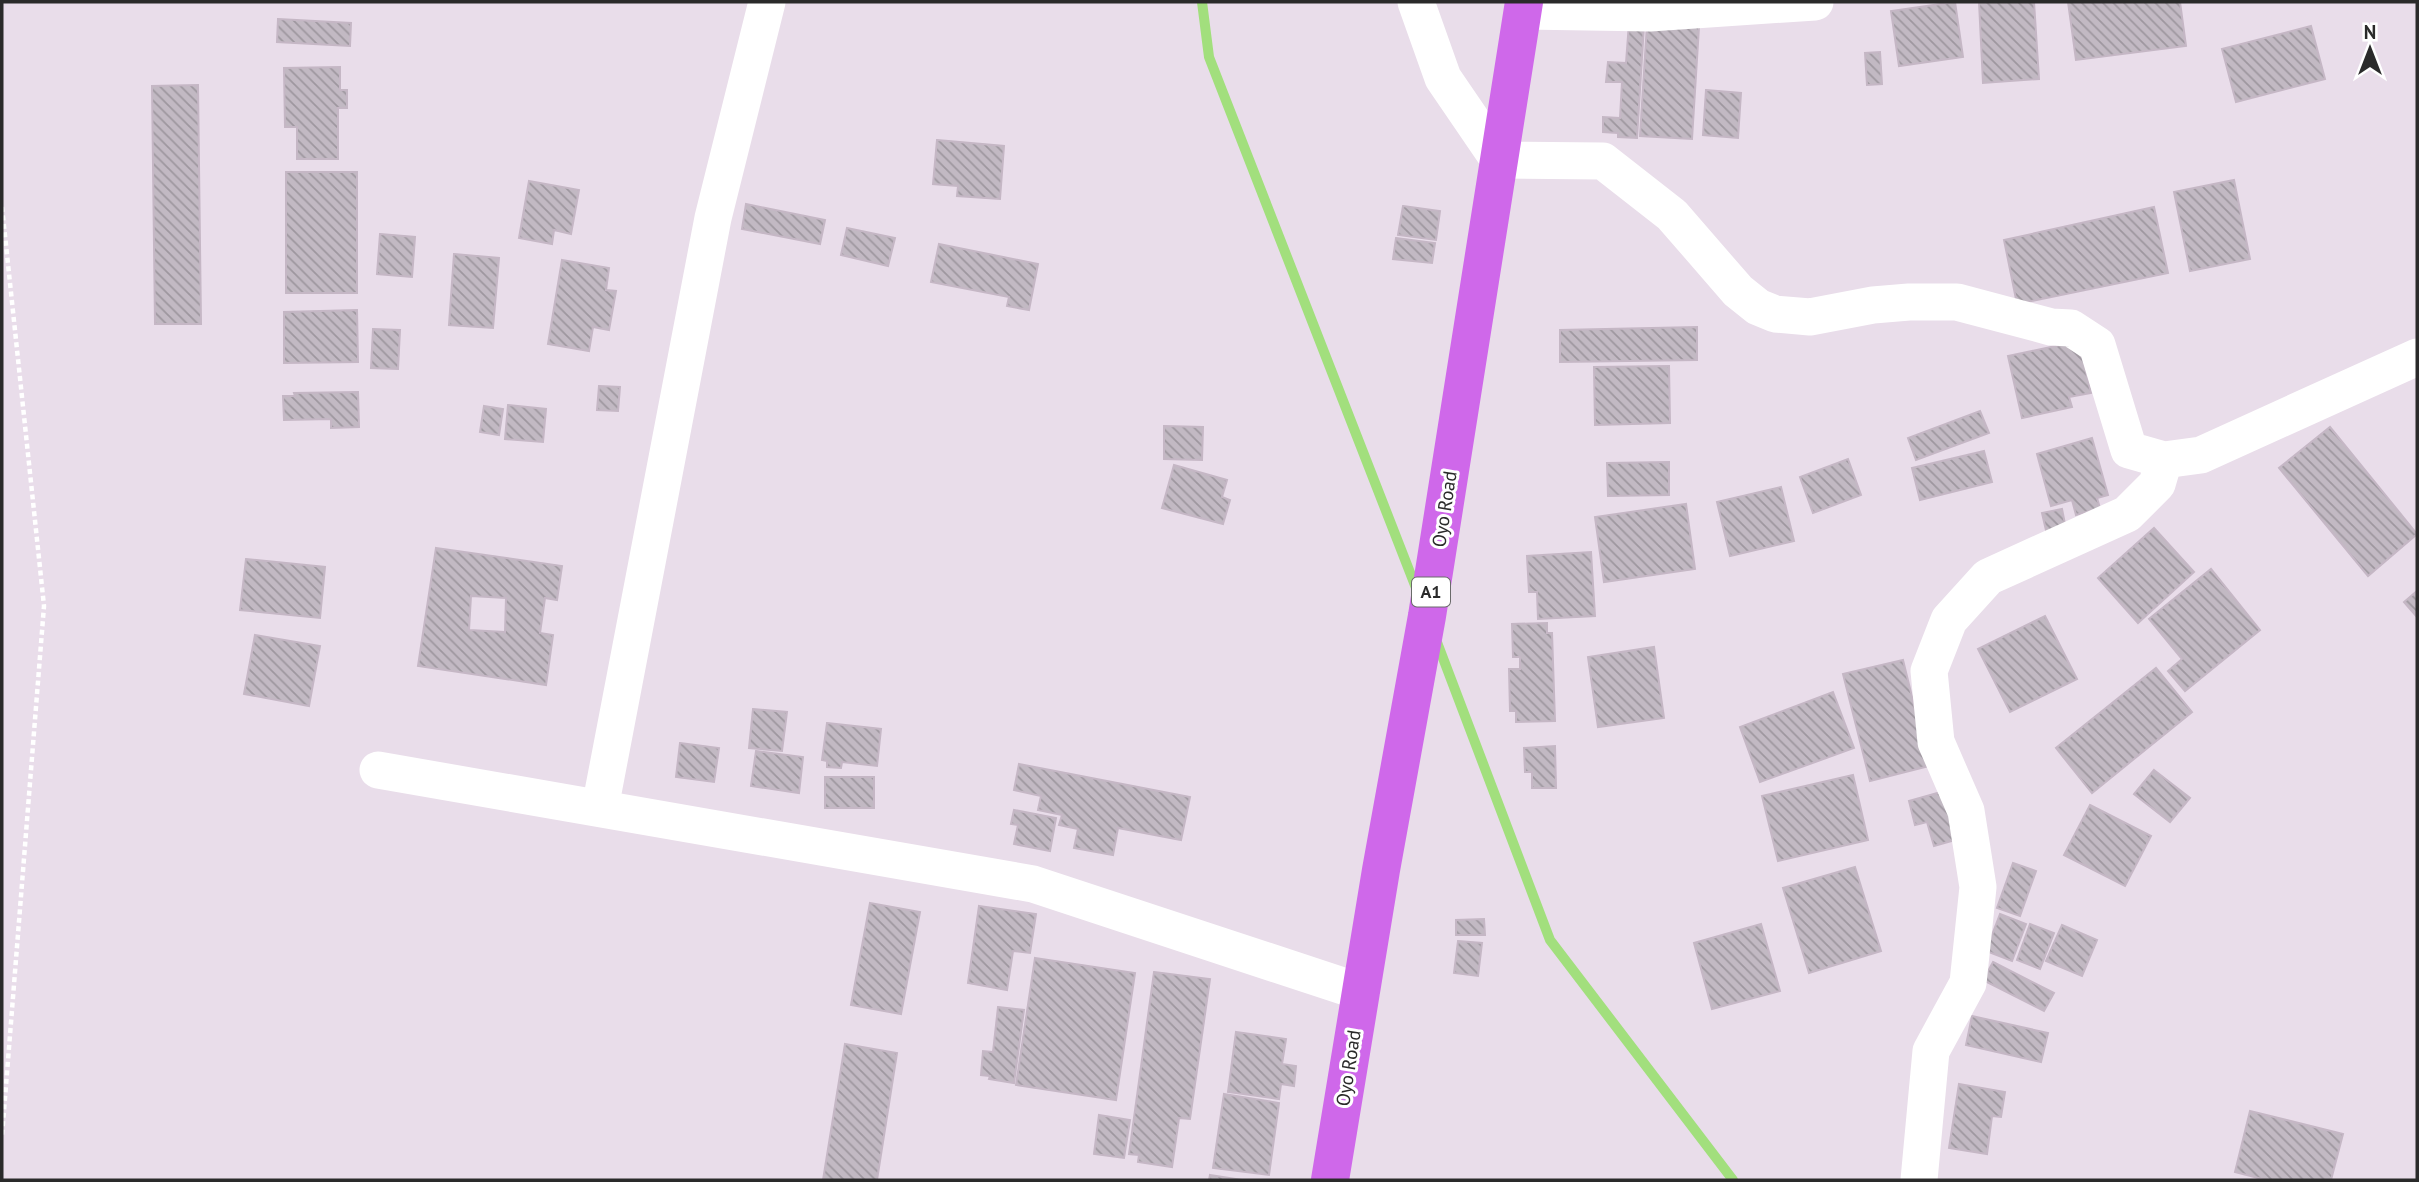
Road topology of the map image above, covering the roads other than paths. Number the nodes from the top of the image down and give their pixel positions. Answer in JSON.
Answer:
{"nodes":[{"id":1,"x":767,"y":2,"type":"edge"},
{"id":2,"x":1416,"y":2,"type":"edge"},
{"id":3,"x":1815,"y":2,"type":"edge"},
{"id":4,"x":1523,"y":6,"type":"edge"},
{"id":5,"x":1499,"y":160,"type":"junction"},
{"id":6,"x":2413,"y":365,"type":"edge"},
{"id":7,"x":2164,"y":460,"type":"junction"},
{"id":8,"x":379,"y":770,"type":"dead end"},
{"id":9,"x":600,"y":808,"type":"junction"},
{"id":10,"x":1361,"y":992,"type":"junction"},
{"id":11,"x":1330,"y":1180,"type":"edge"},
{"id":12,"x":1919,"y":1180,"type":"edge"}],
"edges":[{"from":1,"to":9,"type":"street"},
{"from":2,"to":5,"type":"street"},
{"from":3,"to":4,"type":"street"},
{"from":4,"to":5,"type":"highway","name":"Oyo Road","number":"A1"},
{"from":5,"to":7,"type":"street"},
{"from":5,"to":10,"type":"highway","name":"Oyo Road","number":"A1"},
{"from":6,"to":7,"type":"street"},
{"from":7,"to":12,"type":"street"},
{"from":8,"to":9,"type":"street"},
{"from":9,"to":10,"type":"street"},
{"from":10,"to":11,"type":"highway","name":"Oyo Road","number":"A1"}]}
